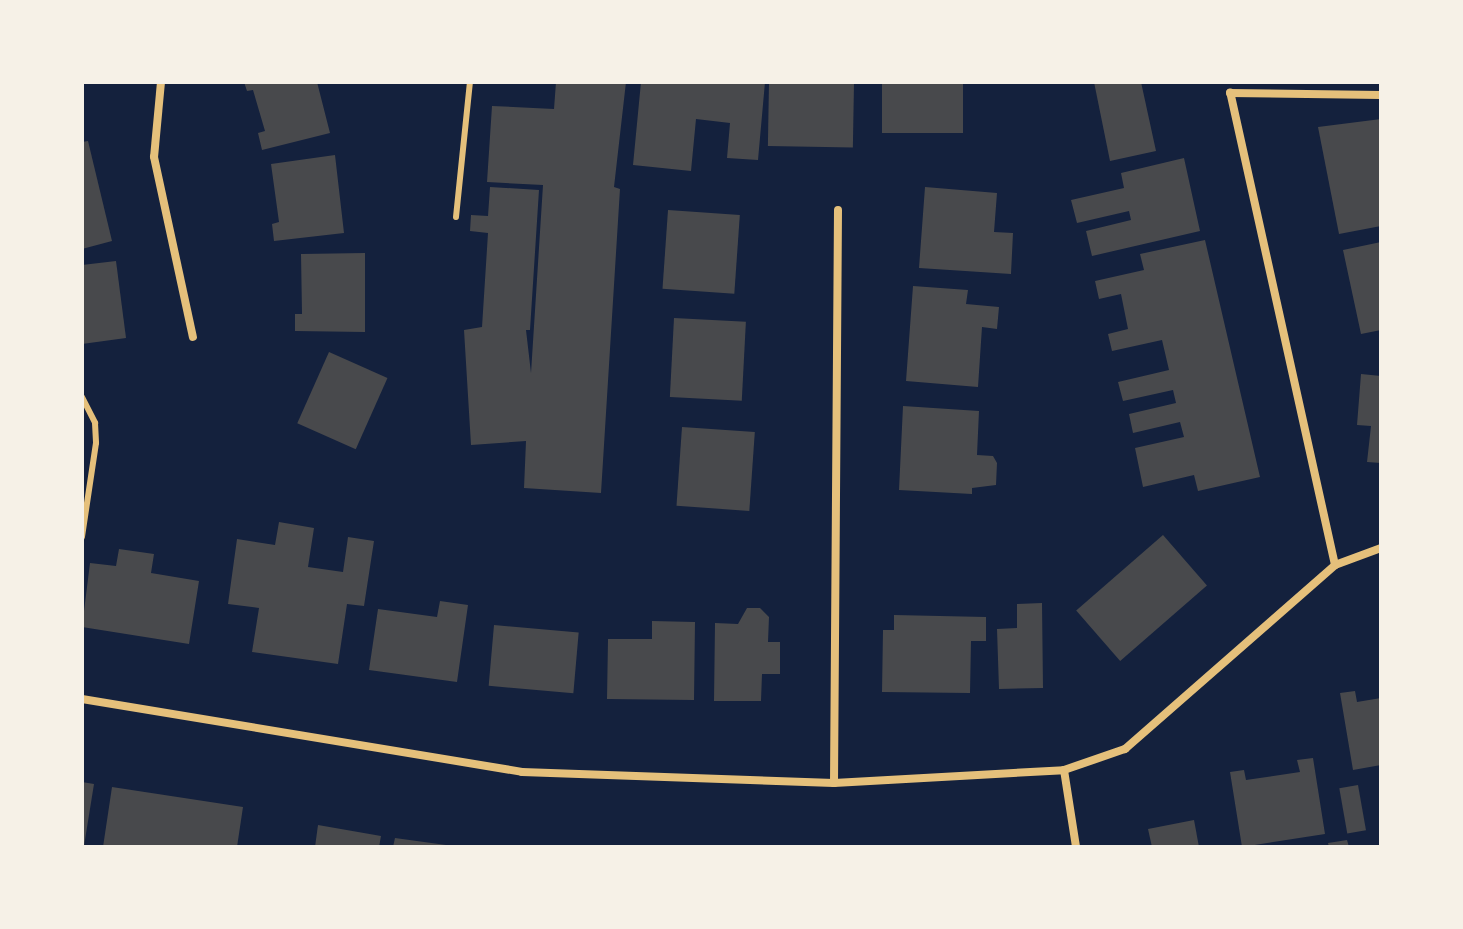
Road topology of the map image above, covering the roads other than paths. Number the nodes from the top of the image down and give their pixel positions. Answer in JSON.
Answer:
{"nodes":[{"id":1,"x":161,"y":82,"type":"edge"},
{"id":2,"x":470,"y":82,"type":"edge"},
{"id":3,"x":1381,"y":95,"type":"edge"},
{"id":4,"x":838,"y":210,"type":"dead end"},
{"id":5,"x":456,"y":217,"type":"dead end"},
{"id":6,"x":193,"y":337,"type":"dead end"},
{"id":7,"x":82,"y":397,"type":"edge"},
{"id":8,"x":82,"y":537,"type":"edge"},
{"id":9,"x":1381,"y":548,"type":"edge"},
{"id":10,"x":1335,"y":565,"type":"junction"},
{"id":11,"x":82,"y":699,"type":"edge"},
{"id":12,"x":1064,"y":770,"type":"junction"},
{"id":13,"x":834,"y":783,"type":"junction"},
{"id":14,"x":1076,"y":847,"type":"edge"}],
"edges":[{"from":1,"to":6,"type":"street"},
{"from":2,"to":5,"type":"lane"},
{"from":3,"to":10,"type":"street"},
{"from":4,"to":13,"type":"street"},
{"from":7,"to":8,"type":"lane"},
{"from":9,"to":10,"type":"street"},
{"from":10,"to":12,"type":"street"},
{"from":11,"to":13,"type":"street"},
{"from":12,"to":13,"type":"street"},
{"from":12,"to":14,"type":"street"}]}
